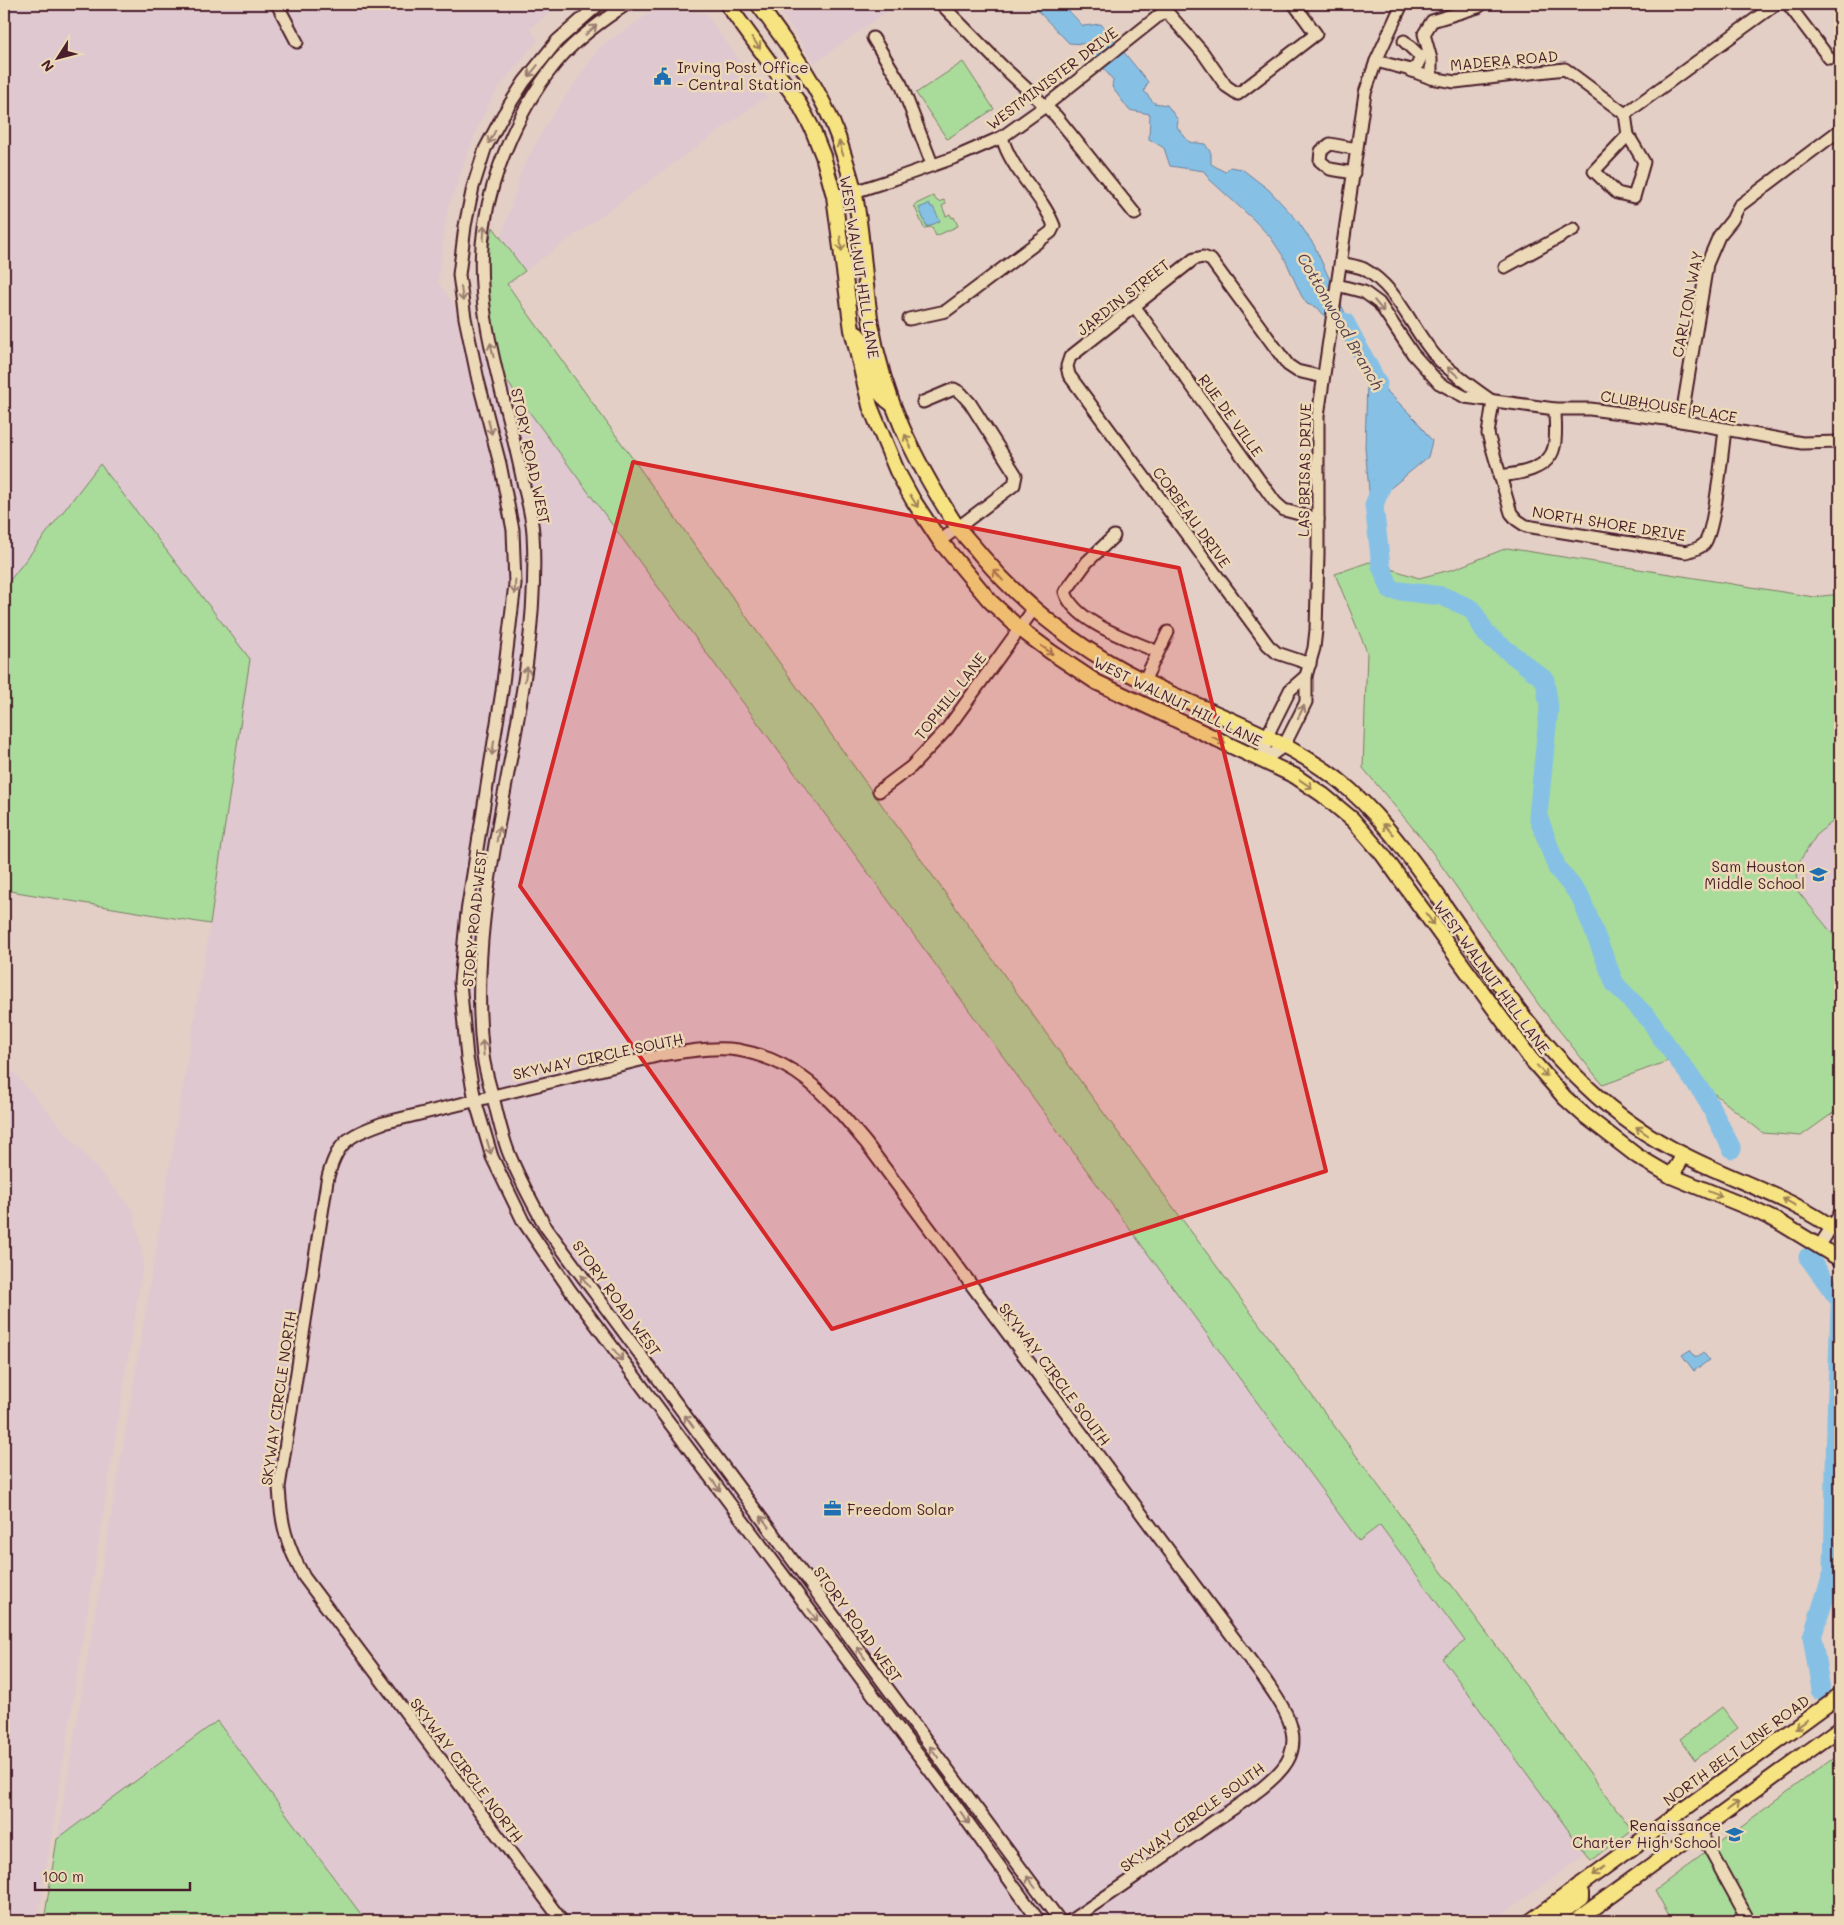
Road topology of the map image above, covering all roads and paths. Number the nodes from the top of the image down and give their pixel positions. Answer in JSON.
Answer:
{"nodes":[{"id":1,"x":278,"y":4,"type":"edge"},
{"id":2,"x":599,"y":4,"type":"edge"},
{"id":3,"x":627,"y":4,"type":"edge"},
{"id":4,"x":758,"y":4,"type":"edge"},
{"id":5,"x":941,"y":4,"type":"edge"},
{"id":6,"x":1294,"y":4,"type":"edge"},
{"id":7,"x":1482,"y":4,"type":"edge"},
{"id":8,"x":1776,"y":4,"type":"edge"},
{"id":9,"x":1788,"y":4,"type":"edge"},
{"id":10,"x":727,"y":5,"type":"edge"},
{"id":11,"x":1398,"y":5,"type":"edge"},
{"id":12,"x":1163,"y":7,"type":"edge"},
{"id":13,"x":1388,"y":36,"type":"junction"},
{"id":14,"x":873,"y":38,"type":"dead end"},
{"id":15,"x":297,"y":42,"type":"dead end"},
{"id":16,"x":1404,"y":42,"type":"junction"},
{"id":17,"x":1426,"y":43,"type":"junction"},
{"id":18,"x":1829,"y":58,"type":"dead end"},
{"id":19,"x":1376,"y":61,"type":"junction"},
{"id":20,"x":1411,"y":71,"type":"junction"},
{"id":21,"x":1431,"y":78,"type":"junction"},
{"id":22,"x":516,"y":94,"type":"junction"},
{"id":23,"x":530,"y":102,"type":"junction"},
{"id":24,"x":1044,"y":107,"type":"junction"},
{"id":25,"x":1625,"y":114,"type":"junction"},
{"id":26,"x":1840,"y":130,"type":"edge"},
{"id":27,"x":1628,"y":135,"type":"junction"},
{"id":28,"x":1002,"y":137,"type":"junction"},
{"id":29,"x":1357,"y":149,"type":"junction"},
{"id":30,"x":932,"y":164,"type":"junction"},
{"id":31,"x":1354,"y":173,"type":"junction"},
{"id":32,"x":854,"y":192,"type":"junction"},
{"id":33,"x":834,"y":196,"type":"junction"},
{"id":34,"x":1135,"y":214,"type":"dead end"},
{"id":35,"x":1574,"y":229,"type":"dead end"},
{"id":36,"x":1341,"y":263,"type":"junction"},
{"id":37,"x":1505,"y":268,"type":"dead end"},
{"id":38,"x":1338,"y":285,"type":"junction"},
{"id":39,"x":1135,"y":307,"type":"junction"},
{"id":40,"x":485,"y":317,"type":"junction"},
{"id":41,"x":465,"y":318,"type":"junction"},
{"id":42,"x":909,"y":320,"type":"dead end"},
{"id":43,"x":852,"y":334,"type":"junction"},
{"id":44,"x":1067,"y":366,"type":"joint"},
{"id":45,"x":1323,"y":376,"type":"junction"},
{"id":46,"x":1493,"y":401,"type":"junction"},
{"id":47,"x":923,"y":402,"type":"dead end"},
{"id":48,"x":892,"y":404,"type":"junction"},
{"id":49,"x":1555,"y":409,"type":"junction"},
{"id":50,"x":1681,"y":421,"type":"junction"},
{"id":51,"x":1725,"y":430,"type":"junction"},
{"id":52,"x":1840,"y":446,"type":"edge"},
{"id":53,"x":1499,"y":476,"type":"junction"},
{"id":54,"x":1318,"y":519,"type":"junction"},
{"id":55,"x":958,"y":527,"type":"junction"},
{"id":56,"x":1114,"y":536,"type":"dead end"},
{"id":57,"x":940,"y":541,"type":"junction"},
{"id":58,"x":1033,"y":610,"type":"junction"},
{"id":59,"x":1020,"y":629,"type":"junction"},
{"id":60,"x":1168,"y":632,"type":"dead end"},
{"id":61,"x":1158,"y":652,"type":"junction"},
{"id":62,"x":1310,"y":664,"type":"junction"},
{"id":63,"x":1306,"y":676,"type":"junction"},
{"id":64,"x":1144,"y":681,"type":"junction"},
{"id":65,"x":1267,"y":736,"type":"junction"},
{"id":66,"x":1284,"y":746,"type":"junction"},
{"id":67,"x":1264,"y":760,"type":"junction"},
{"id":68,"x":879,"y":791,"type":"dead end"},
{"id":69,"x":492,"y":1096,"type":"junction"},
{"id":70,"x":475,"y":1100,"type":"junction"},
{"id":71,"x":1684,"y":1155,"type":"junction"},
{"id":72,"x":1707,"y":1166,"type":"junction"},
{"id":73,"x":1671,"y":1176,"type":"junction"},
{"id":74,"x":1696,"y":1186,"type":"junction"},
{"id":75,"x":1840,"y":1214,"type":"edge"},
{"id":76,"x":1836,"y":1230,"type":"edge"},
{"id":77,"x":1820,"y":1245,"type":"junction"},
{"id":78,"x":1840,"y":1258,"type":"edge"},
{"id":79,"x":604,"y":1306,"type":"junction"},
{"id":80,"x":589,"y":1316,"type":"junction"},
{"id":81,"x":666,"y":1390,"type":"junction"},
{"id":82,"x":657,"y":1406,"type":"junction"},
{"id":83,"x":1840,"y":1695,"type":"edge"},
{"id":84,"x":1840,"y":1728,"type":"edge"},
{"id":85,"x":1700,"y":1830,"type":"junction"},
{"id":86,"x":1577,"y":1888,"type":"junction"},
{"id":87,"x":562,"y":1921,"type":"edge"},
{"id":88,"x":1040,"y":1921,"type":"edge"},
{"id":89,"x":1060,"y":1921,"type":"edge"},
{"id":90,"x":1070,"y":1921,"type":"edge"},
{"id":91,"x":1531,"y":1921,"type":"edge"},
{"id":92,"x":1551,"y":1921,"type":"edge"},
{"id":93,"x":1574,"y":1921,"type":"edge"},
{"id":94,"x":1749,"y":1921,"type":"edge"}],
"edges":[{"from":1,"to":15,"type":"street"},
{"from":2,"to":22,"type":"street","name":"STORY ROAD WEST","one_way":true},
{"from":23,"to":3,"type":"street","name":"STORY ROAD WEST","one_way":true},
{"from":32,"to":4,"type":"main road","name":"WEST WALNUT HILL LANE","one_way":true},
{"from":5,"to":24,"type":"street"},
{"from":6,"to":12,"type":"street"},
{"from":7,"to":17,"type":"street"},
{"from":8,"to":25,"type":"street"},
{"from":9,"to":18,"type":"street"},
{"from":10,"to":33,"type":"main road","name":"WEST WALNUT HILL LANE","one_way":true},
{"from":11,"to":13,"type":"street","name":"LAS BRISAS DRIVE"},
{"from":12,"to":24,"type":"street","name":"WESTMINISTER DRIVE"},
{"from":13,"to":16,"type":"street"},
{"from":13,"to":19,"type":"street","name":"LAS BRISAS DRIVE"},
{"from":14,"to":30,"type":"street"},
{"from":16,"to":17,"type":"street"},
{"from":16,"to":20,"type":"street"},
{"from":17,"to":21,"type":"street"},
{"from":19,"to":20,"type":"street","name":"MADERA ROAD"},
{"from":19,"to":29,"type":"street","name":"LAS BRISAS DRIVE"},
{"from":20,"to":21,"type":"street","name":"MADERA ROAD"},
{"from":21,"to":25,"type":"street","name":"MADERA ROAD"},
{"from":22,"to":23,"type":"street"},
{"from":22,"to":41,"type":"street","name":"STORY ROAD WEST","one_way":true},
{"from":40,"to":23,"type":"street","name":"STORY ROAD WEST","one_way":true},
{"from":24,"to":28,"type":"street","name":"WESTMINISTER DRIVE"},
{"from":24,"to":34,"type":"street"},
{"from":25,"to":27,"type":"street"},
{"from":26,"to":50,"type":"street","name":"CARLTON WAY"},
{"from":27,"to":27,"type":"street"},
{"from":28,"to":30,"type":"street","name":"WESTMINISTER DRIVE"},
{"from":28,"to":42,"type":"street"},
{"from":29,"to":31,"type":"street","name":"LAS BRISAS DRIVE"},
{"from":29,"to":31,"type":"street"},
{"from":30,"to":32,"type":"street","name":"WESTMINISTER DRIVE"},
{"from":31,"to":36,"type":"street","name":"LAS BRISAS DRIVE"},
{"from":32,"to":33,"type":"street","name":"WESTMINISTER DRIVE"},
{"from":32,"to":48,"type":"main road","name":"WEST WALNUT HILL LANE"},
{"from":33,"to":43,"type":"main road","name":"WEST WALNUT HILL LANE","one_way":true},
{"from":35,"to":37,"type":"street"},
{"from":36,"to":38,"type":"street","name":"LAS BRISAS DRIVE"},
{"from":46,"to":36,"type":"street","name":"CLUBHOUSE PLACE","one_way":true},
{"from":38,"to":45,"type":"street","name":"LAS BRISAS DRIVE"},
{"from":38,"to":46,"type":"street","name":"CLUBHOUSE PLACE","one_way":true},
{"from":39,"to":44,"type":"street","name":"JARDIN STREET"},
{"from":39,"to":45,"type":"street","name":"JARDIN STREET"},
{"from":39,"to":54,"type":"street","name":"RUE DE VILLE"},
{"from":40,"to":41,"type":"street"},
{"from":69,"to":40,"type":"street","name":"STORY ROAD WEST","one_way":true},
{"from":41,"to":70,"type":"street","name":"STORY ROAD WEST","one_way":true},
{"from":43,"to":48,"type":"main road"},
{"from":43,"to":57,"type":"main road","name":"WEST WALNUT HILL LANE","one_way":true},
{"from":44,"to":62,"type":"street","name":"CORBEAU DRIVE"},
{"from":45,"to":54,"type":"street","name":"LAS BRISAS DRIVE"},
{"from":46,"to":49,"type":"street","name":"CLUBHOUSE PLACE"},
{"from":46,"to":53,"type":"street","name":"NORTH SHORE DRIVE"},
{"from":47,"to":55,"type":"street"},
{"from":55,"to":48,"type":"main road","name":"WEST WALNUT HILL LANE","one_way":true},
{"from":49,"to":50,"type":"street","name":"CLUBHOUSE PLACE"},
{"from":49,"to":53,"type":"street"},
{"from":50,"to":51,"type":"street","name":"CLUBHOUSE PLACE"},
{"from":51,"to":52,"type":"street","name":"CLUBHOUSE PLACE"},
{"from":51,"to":53,"type":"street","name":"NORTH SHORE DRIVE"},
{"from":54,"to":62,"type":"street","name":"LAS BRISAS DRIVE"},
{"from":55,"to":57,"type":"street"},
{"from":58,"to":55,"type":"main road","name":"WEST WALNUT HILL LANE","one_way":true},
{"from":56,"to":61,"type":"street"},
{"from":57,"to":59,"type":"main road","name":"WEST WALNUT HILL LANE"},
{"from":58,"to":59,"type":"street","name":"TOPHILL LANE"},
{"from":58,"to":64,"type":"main road","name":"WEST WALNUT HILL LANE"},
{"from":59,"to":67,"type":"main road","name":"WEST WALNUT HILL LANE","one_way":true},
{"from":59,"to":68,"type":"street","name":"TOPHILL LANE"},
{"from":60,"to":61,"type":"street"},
{"from":61,"to":64,"type":"street"},
{"from":62,"to":63,"type":"street","name":"LAS BRISAS DRIVE"},
{"from":63,"to":65,"type":"street","name":"LAS BRISAS DRIVE"},
{"from":66,"to":63,"type":"street","name":"LAS BRISAS DRIVE","one_way":true},
{"from":64,"to":65,"type":"main road","name":"WEST WALNUT HILL LANE"},
{"from":65,"to":66,"type":"main road","name":"WEST WALNUT HILL LANE"},
{"from":65,"to":67,"type":"street","name":"LAS BRISAS DRIVE"},
{"from":66,"to":67,"type":"street","name":"LAS BRISAS DRIVE"},
{"from":71,"to":66,"type":"main road","name":"WEST WALNUT HILL LANE","one_way":true},
{"from":67,"to":73,"type":"main road","name":"WEST WALNUT HILL LANE","one_way":true},
{"from":69,"to":70,"type":"street","name":"SKYWAY CIRCLE SOUTH"},
{"from":79,"to":69,"type":"street","name":"STORY ROAD WEST","one_way":true},
{"from":69,"to":90,"type":"street","name":"SKYWAY CIRCLE SOUTH"},
{"from":70,"to":80,"type":"street","name":"STORY ROAD WEST","one_way":true},
{"from":70,"to":87,"type":"street","name":"SKYWAY CIRCLE NORTH"},
{"from":71,"to":72,"type":"main road","name":"WEST WALNUT HILL LANE"},
{"from":71,"to":73,"type":"main road"},
{"from":72,"to":74,"type":"main road"},
{"from":76,"to":72,"type":"main road","name":"WEST WALNUT HILL LANE","one_way":true},
{"from":73,"to":74,"type":"main road","name":"WEST WALNUT HILL LANE"},
{"from":74,"to":77,"type":"main road","name":"WEST WALNUT HILL LANE","one_way":true},
{"from":75,"to":76,"type":"street"},
{"from":76,"to":77,"type":"street"},
{"from":77,"to":78,"type":"main road","name":"WEST WALNUT HILL LANE"},
{"from":79,"to":80,"type":"street"},
{"from":79,"to":81,"type":"street","name":"STORY ROAD WEST"},
{"from":80,"to":82,"type":"street","name":"STORY ROAD WEST","one_way":true},
{"from":81,"to":82,"type":"street"},
{"from":89,"to":81,"type":"street","name":"STORY ROAD WEST","one_way":true},
{"from":82,"to":88,"type":"street","name":"STORY ROAD WEST","one_way":true},
{"from":83,"to":86,"type":"main road","name":"NORTH BELT LINE ROAD","one_way":true},
{"from":85,"to":84,"type":"main road","one_way":true},
{"from":85,"to":93,"type":"main road"},
{"from":85,"to":94,"type":"street"},
{"from":86,"to":91,"type":"main road","name":"NORTH BELT LINE ROAD"},
{"from":86,"to":92,"type":"main road"}]}
